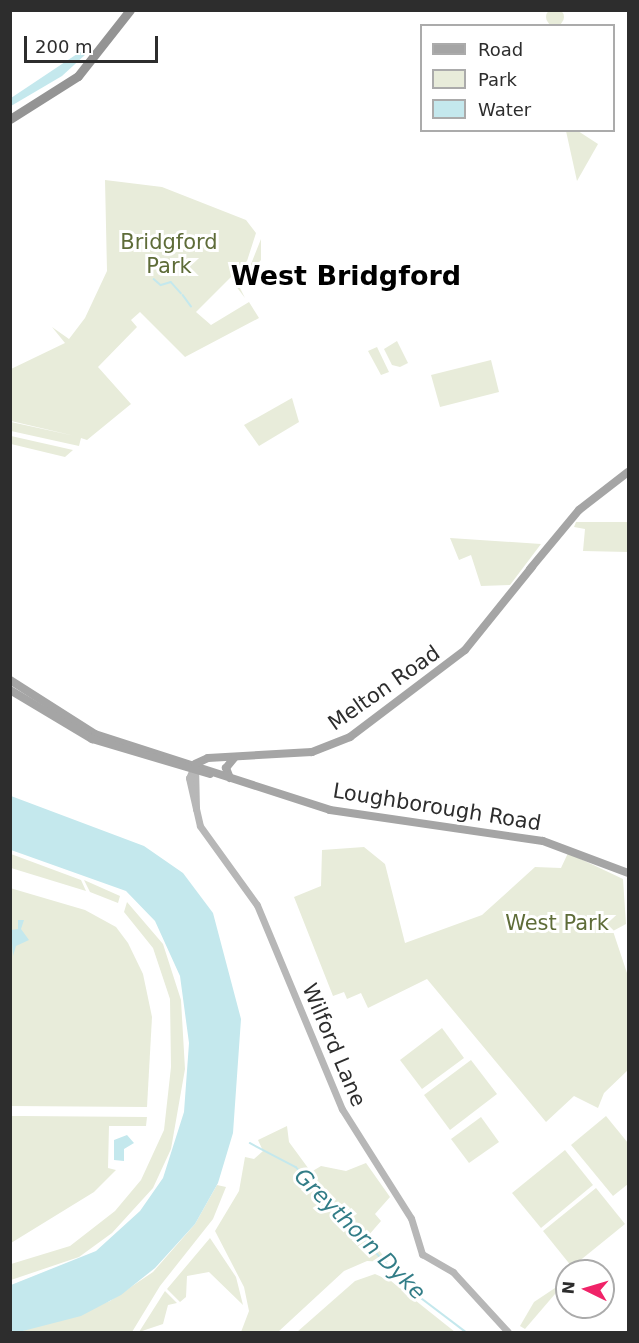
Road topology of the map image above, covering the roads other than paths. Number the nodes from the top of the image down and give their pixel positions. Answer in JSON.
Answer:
{"nodes":[{"id":1,"x":130,"y":10,"type":"edge"},
{"id":2,"x":10,"y":119,"type":"edge"},
{"id":3,"x":628,"y":472,"type":"edge"},
{"id":4,"x":10,"y":680,"type":"edge"},
{"id":5,"x":10,"y":690,"type":"edge"},
{"id":6,"x":236,"y":756,"type":"junction"},
{"id":7,"x":208,"y":758,"type":"junction"},
{"id":8,"x":173,"y":759,"type":"junction"},
{"id":9,"x":196,"y":768,"type":"junction"},
{"id":10,"x":234,"y":780,"type":"junction"},
{"id":11,"x":628,"y":873,"type":"edge"},
{"id":12,"x":508,"y":1332,"type":"edge"}],
"edges":[{"from":1,"to":2,"type":"highway"},
{"from":3,"to":6,"type":"main road","name":"Melton Road"},
{"from":4,"to":8,"type":"main road","name":"Loughborough Road"},
{"from":5,"to":9,"type":"main road","name":"Loughborough Road"},
{"from":6,"to":7,"type":"main road","name":"Melton Road"},
{"from":6,"to":9,"type":"main road","name":"Melton Road"},
{"from":6,"to":10,"type":"main road"},
{"from":7,"to":8,"type":"main road","name":"Loughborough Road"},
{"from":7,"to":9,"type":"main road","name":"Melton Road"},
{"from":8,"to":9,"type":"main road","name":"Loughborough Road"},
{"from":9,"to":10,"type":"main road","name":"Loughborough Road"},
{"from":9,"to":12,"type":"main road","name":"Wilford Lane"},
{"from":10,"to":11,"type":"main road","name":"Loughborough Road"}]}
